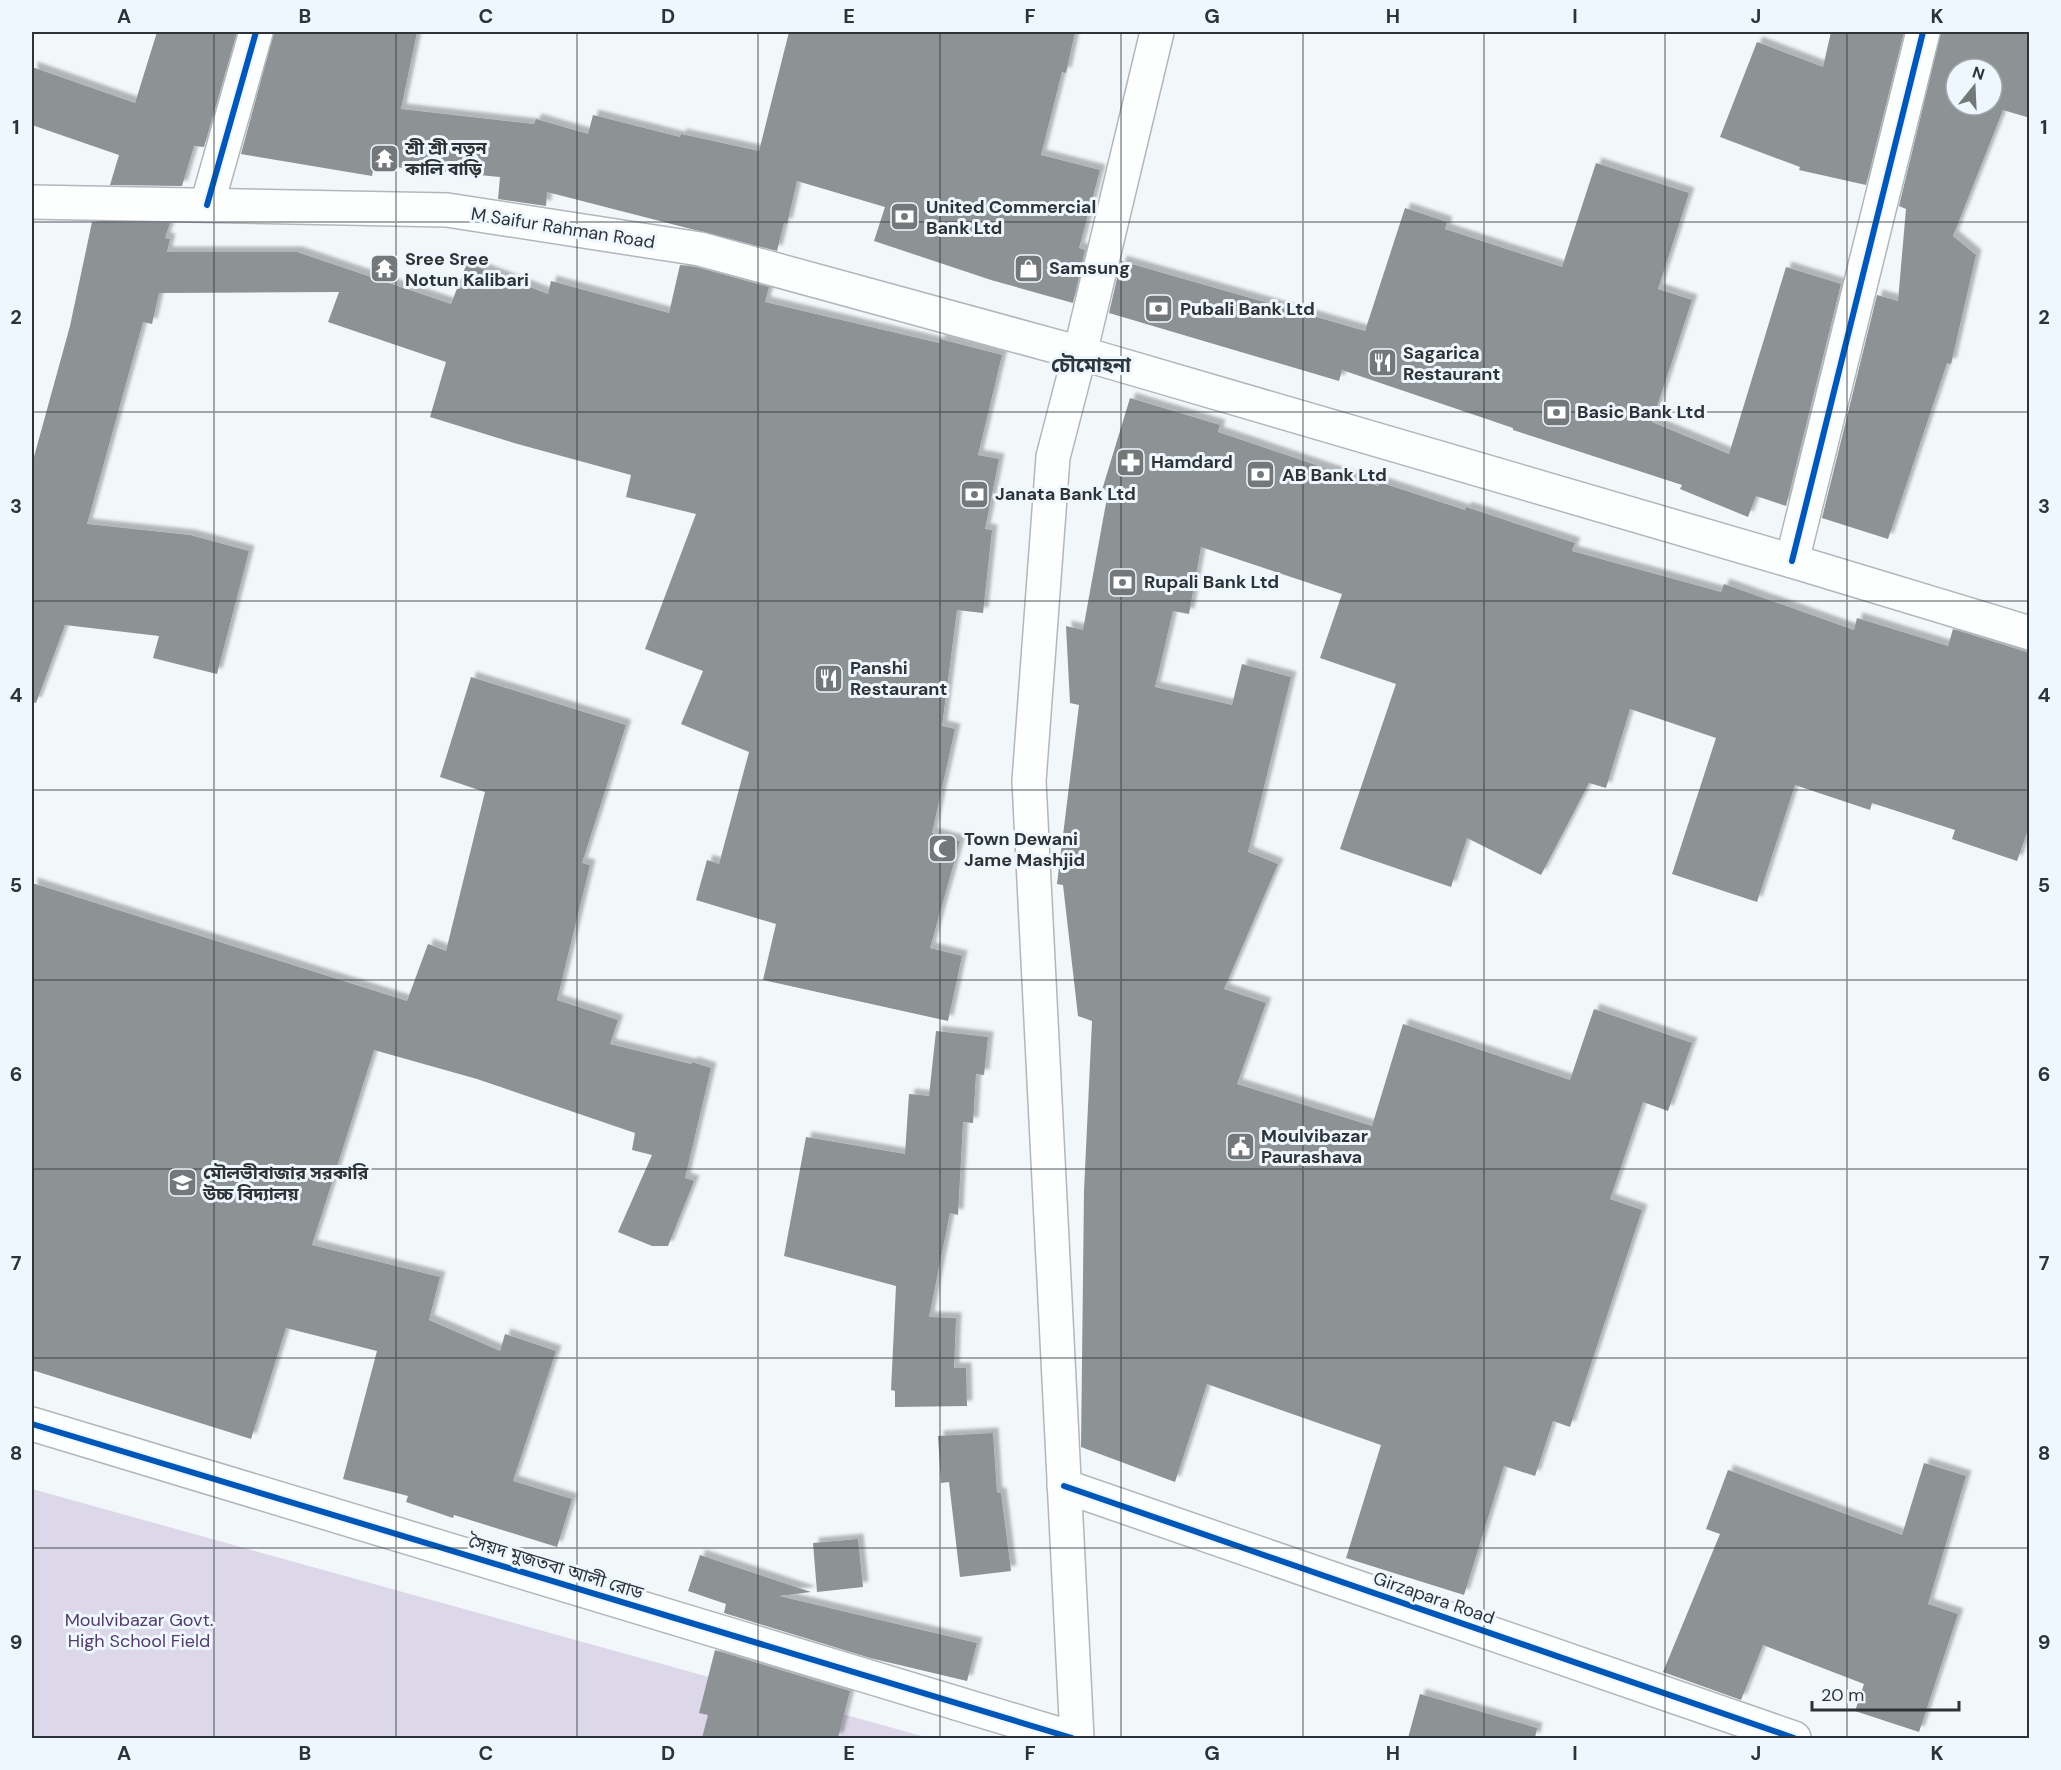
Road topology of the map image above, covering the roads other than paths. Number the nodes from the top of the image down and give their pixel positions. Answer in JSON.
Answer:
{"nodes":[{"id":1,"x":256,"y":32,"type":"edge"},
{"id":2,"x":1157,"y":32,"type":"edge"},
{"id":3,"x":1923,"y":32,"type":"edge"},
{"id":4,"x":32,"y":202,"type":"edge"},
{"id":5,"x":207,"y":205,"type":"junction"},
{"id":6,"x":1080,"y":353,"type":"junction"},
{"id":7,"x":1792,"y":561,"type":"junction"},
{"id":8,"x":2030,"y":633,"type":"edge"},
{"id":9,"x":32,"y":1424,"type":"edge"},
{"id":10,"x":1064,"y":1486,"type":"junction"},
{"id":11,"x":1072,"y":1738,"type":"edge"},
{"id":12,"x":1077,"y":1738,"type":"edge"},
{"id":13,"x":1794,"y":1738,"type":"edge"}],
"edges":[{"from":1,"to":5,"type":"main road"},
{"from":2,"to":6,"type":"main road"},
{"from":3,"to":7,"type":"main road"},
{"from":4,"to":5,"type":"main road","name":"M Saifur Rahman Road"},
{"from":5,"to":6,"type":"main road","name":"M Saifur Rahman Road"},
{"from":6,"to":7,"type":"main road","name":"M Saifur Rahman Road"},
{"from":6,"to":10,"type":"main road"},
{"from":7,"to":8,"type":"main road","name":"M Saifur Rahman Road"},
{"from":9,"to":11,"type":"main road","name":"সৈয়দ মুজতবা আলী রোড"},
{"from":10,"to":12,"type":"main road"},
{"from":10,"to":13,"type":"main road","name":"Girzapara Road"}]}
